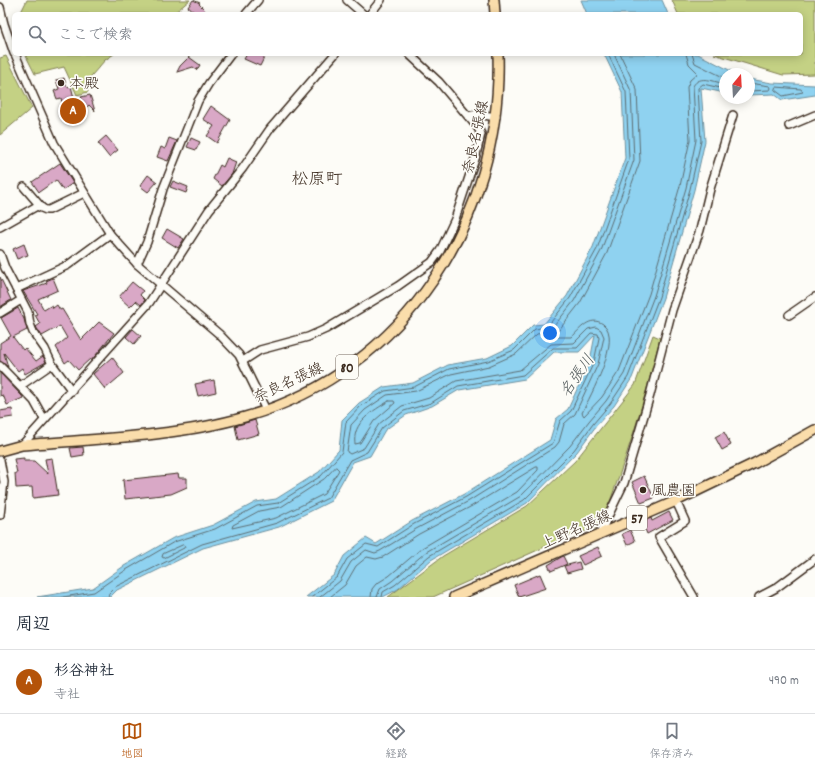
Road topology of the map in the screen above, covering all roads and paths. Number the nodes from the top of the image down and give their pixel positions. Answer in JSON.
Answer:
{"nodes":[{"id":1,"x":258,"y":0,"type":"edge"},
{"id":2,"x":347,"y":0,"type":"edge"},
{"id":3,"x":381,"y":0,"type":"edge"},
{"id":4,"x":494,"y":0,"type":"edge"},
{"id":5,"x":0,"y":7,"type":"edge"},
{"id":6,"x":248,"y":12,"type":"edge"},
{"id":7,"x":361,"y":12,"type":"edge"},
{"id":8,"x":372,"y":12,"type":"edge"},
{"id":9,"x":495,"y":12,"type":"edge"},
{"id":10,"x":12,"y":47,"type":"edge"},
{"id":11,"x":15,"y":56,"type":"edge"},
{"id":12,"x":230,"y":56,"type":"edge"},
{"id":13,"x":333,"y":56,"type":"edge"},
{"id":14,"x":411,"y":56,"type":"edge"},
{"id":15,"x":498,"y":56,"type":"edge"},
{"id":16,"x":815,"y":114,"type":"edge"},
{"id":17,"x":733,"y":115,"type":"dead end"},
{"id":18,"x":469,"y":116,"type":"junction"},
{"id":19,"x":496,"y":117,"type":"junction"},
{"id":20,"x":789,"y":126,"type":"dead end"},
{"id":21,"x":24,"y":186,"type":"dead end"},
{"id":22,"x":84,"y":193,"type":"junction"},
{"id":23,"x":42,"y":208,"type":"junction"},
{"id":24,"x":0,"y":227,"type":"edge"},
{"id":25,"x":110,"y":234,"type":"junction"},
{"id":26,"x":0,"y":254,"type":"edge"},
{"id":27,"x":137,"y":264,"type":"junction"},
{"id":28,"x":161,"y":285,"type":"junction"},
{"id":29,"x":16,"y":289,"type":"junction"},
{"id":30,"x":815,"y":297,"type":"edge"},
{"id":31,"x":21,"y":300,"type":"junction"},
{"id":32,"x":0,"y":313,"type":"edge"},
{"id":33,"x":789,"y":315,"type":"dead end"},
{"id":34,"x":243,"y":361,"type":"junction"},
{"id":35,"x":52,"y":364,"type":"junction"},
{"id":36,"x":0,"y":366,"type":"edge"},
{"id":37,"x":20,"y":386,"type":"junction"},
{"id":38,"x":72,"y":391,"type":"junction"},
{"id":39,"x":266,"y":410,"type":"junction"},
{"id":40,"x":44,"y":419,"type":"junction"},
{"id":41,"x":815,"y":430,"type":"edge"},
{"id":42,"x":22,"y":445,"type":"junction"},
{"id":43,"x":0,"y":451,"type":"edge"},
{"id":44,"x":0,"y":460,"type":"edge"},
{"id":45,"x":676,"y":501,"type":"junction"},
{"id":46,"x":0,"y":515,"type":"edge"},
{"id":47,"x":599,"y":535,"type":"junction"},
{"id":48,"x":815,"y":559,"type":"edge"},
{"id":49,"x":454,"y":597,"type":"edge"},
{"id":50,"x":694,"y":597,"type":"edge"},
{"id":51,"x":759,"y":597,"type":"edge"}],
"edges":[{"from":1,"to":6,"type":"street"},
{"from":2,"to":7,"type":"street"},
{"from":3,"to":8,"type":"street"},
{"from":4,"to":9,"type":"main road"},
{"from":5,"to":10,"type":"street"},
{"from":11,"to":22,"type":"street"},
{"from":12,"to":27,"type":"street"},
{"from":13,"to":28,"type":"street"},
{"from":14,"to":18,"type":"street"},
{"from":15,"to":19,"type":"main road","name":"奈良名張線","number":"80"},
{"from":16,"to":20,"type":"street"},
{"from":17,"to":47,"type":"street"},
{"from":18,"to":19,"type":"street"},
{"from":18,"to":34,"type":"street"},
{"from":19,"to":39,"type":"main road","name":"奈良名張線","number":"80"},
{"from":21,"to":23,"type":"street"},
{"from":22,"to":23,"type":"street"},
{"from":22,"to":25,"type":"street"},
{"from":23,"to":24,"type":"street"},
{"from":25,"to":27,"type":"street"},
{"from":25,"to":29,"type":"street"},
{"from":26,"to":29,"type":"street"},
{"from":27,"to":28,"type":"street"},
{"from":28,"to":34,"type":"street"},
{"from":28,"to":38,"type":"street"},
{"from":29,"to":31,"type":"street"},
{"from":30,"to":33,"type":"street"},
{"from":31,"to":32,"type":"street"},
{"from":31,"to":35,"type":"street"},
{"from":34,"to":39,"type":"street"},
{"from":35,"to":37,"type":"street"},
{"from":35,"to":38,"type":"street"},
{"from":36,"to":37,"type":"street"},
{"from":37,"to":40,"type":"street"},
{"from":38,"to":40,"type":"street"},
{"from":39,"to":42,"type":"main road","name":"奈良名張線","number":"80"},
{"from":40,"to":42,"type":"street"},
{"from":41,"to":45,"type":"main road","name":"上野名張線","number":"57"},
{"from":42,"to":43,"type":"main road","name":"奈良名張線","number":"80"},
{"from":44,"to":46,"type":"street"},
{"from":45,"to":47,"type":"main road","name":"上野名張線","number":"57"},
{"from":45,"to":50,"type":"street"},
{"from":47,"to":49,"type":"main road","name":"上野名張線","number":"57"},
{"from":48,"to":51,"type":"street"}]}
